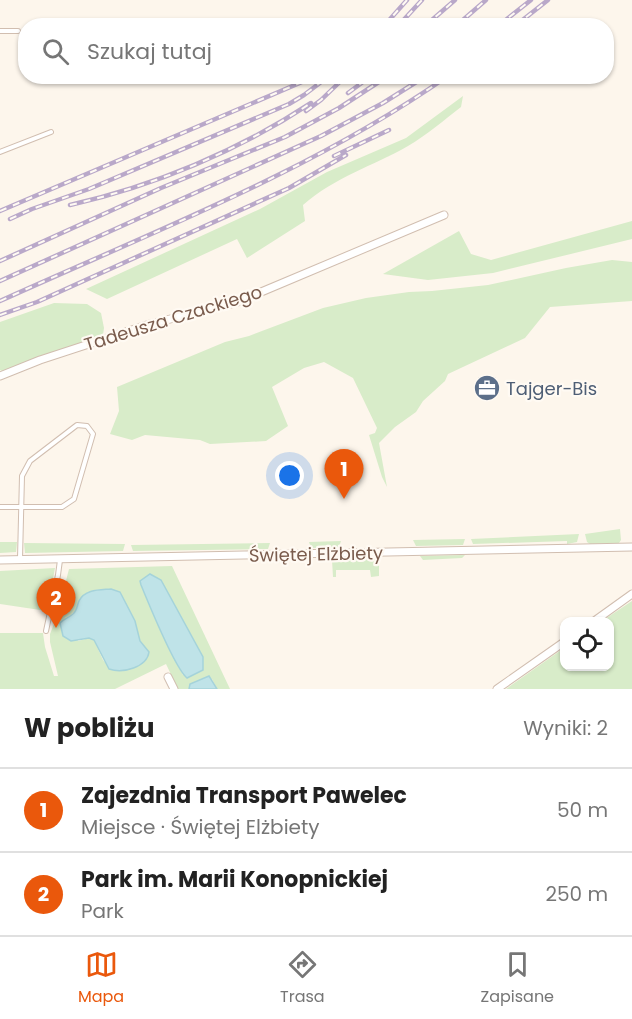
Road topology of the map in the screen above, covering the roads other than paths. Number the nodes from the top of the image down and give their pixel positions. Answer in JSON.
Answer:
{"nodes":[{"id":1,"x":0,"y":31,"type":"edge"},
{"id":2,"x":18,"y":31,"type":"dead end"},
{"id":3,"x":51,"y":132,"type":"dead end"},
{"id":4,"x":0,"y":152,"type":"edge"},
{"id":5,"x":444,"y":215,"type":"dead end"},
{"id":6,"x":0,"y":376,"type":"edge"},
{"id":7,"x":0,"y":507,"type":"edge"},
{"id":8,"x":23,"y":507,"type":"junction"},
{"id":9,"x":632,"y":547,"type":"edge"},
{"id":10,"x":60,"y":559,"type":"junction"},
{"id":11,"x":0,"y":560,"type":"edge"},
{"id":12,"x":20,"y":560,"type":"junction"},
{"id":13,"x":632,"y":594,"type":"edge"},
{"id":14,"x":599,"y":617,"type":"edge"},
{"id":15,"x":46,"y":631,"type":"dead end"},
{"id":16,"x":560,"y":645,"type":"edge"},
{"id":17,"x":168,"y":677,"type":"dead end"},
{"id":18,"x":174,"y":689,"type":"edge"},
{"id":19,"x":497,"y":689,"type":"edge"}],
"edges":[{"from":1,"to":2,"type":"lane"},
{"from":3,"to":4,"type":"lane"},
{"from":5,"to":6,"type":"street","name":"Tadeusza Czackiego"},
{"from":7,"to":8,"type":"lane"},
{"from":8,"to":8,"type":"lane"},
{"from":8,"to":12,"type":"lane"},
{"from":9,"to":10,"type":"street","name":"Świętej Elżbiety"},
{"from":10,"to":12,"type":"street","name":"Świętej Elżbiety"},
{"from":10,"to":15,"type":"lane"},
{"from":11,"to":12,"type":"street","name":"Świętej Elżbiety"},
{"from":13,"to":14,"type":"street"},
{"from":16,"to":19,"type":"street"},
{"from":17,"to":18,"type":"street"}]}
